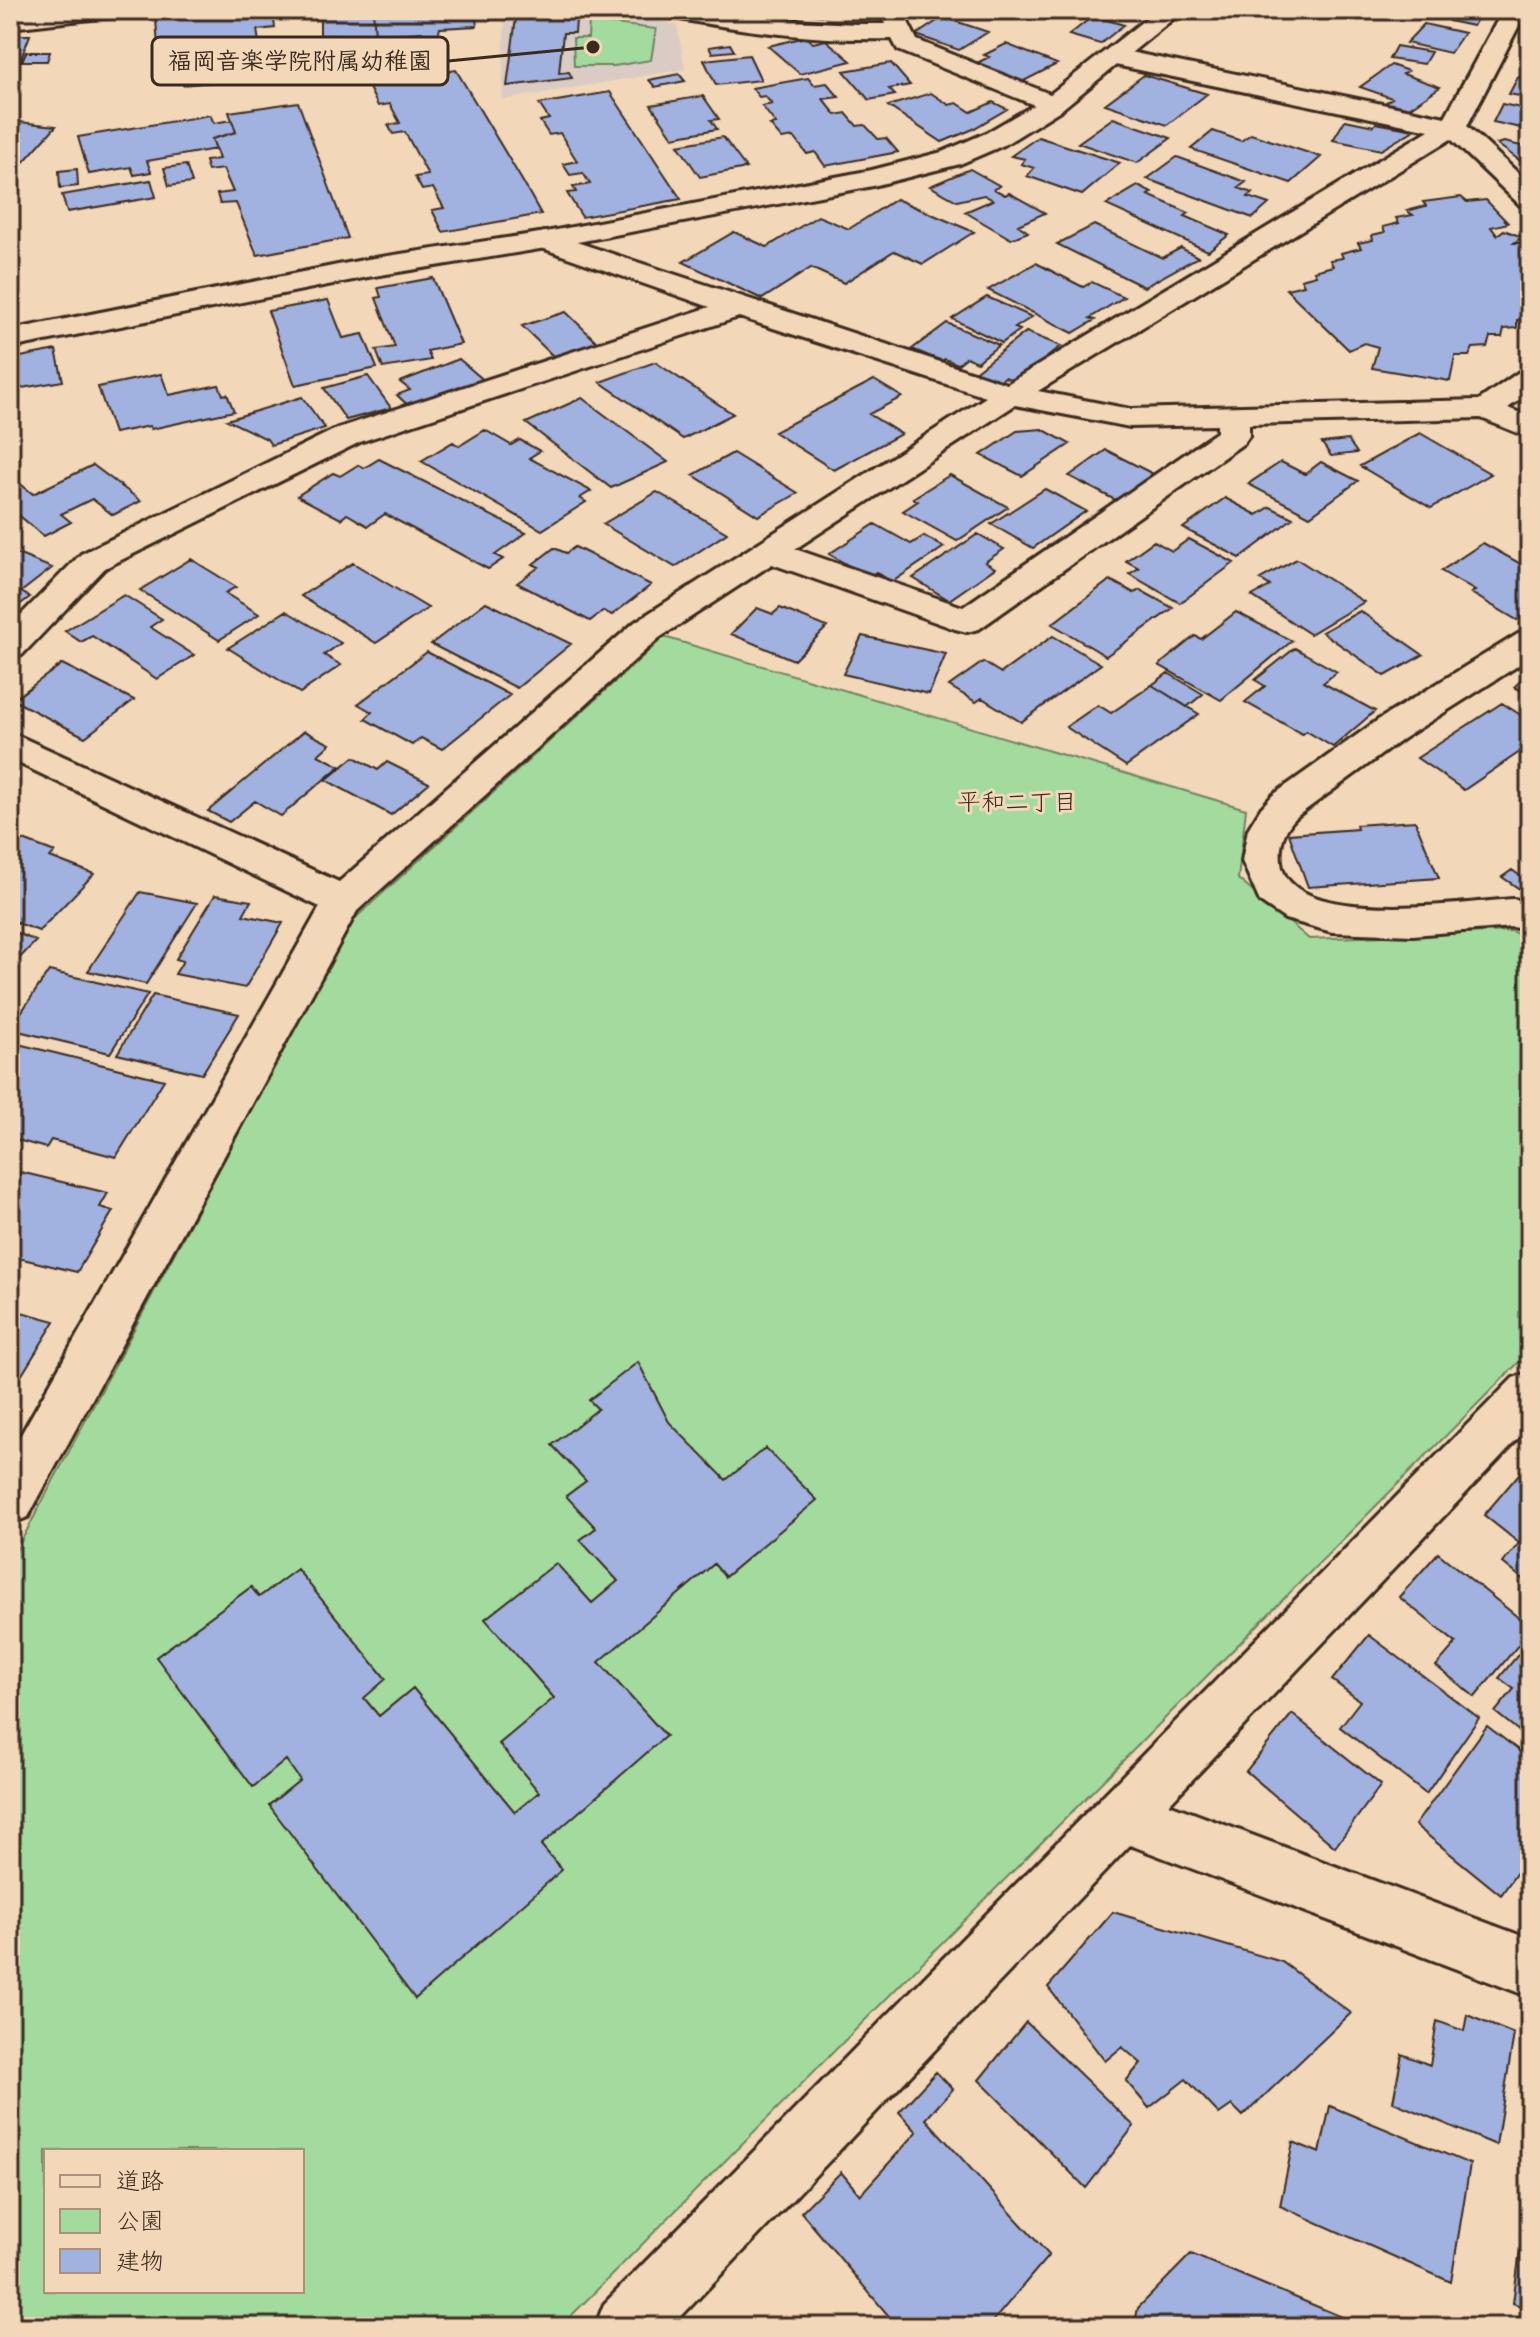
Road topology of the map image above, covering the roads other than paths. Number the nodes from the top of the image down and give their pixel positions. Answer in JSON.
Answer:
{"nodes":[{"id":1,"x":109,"y":10,"type":"edge"},
{"id":2,"x":669,"y":10,"type":"edge"},
{"id":3,"x":1172,"y":10,"type":"edge"},
{"id":4,"x":1515,"y":10,"type":"edge"},
{"id":5,"x":901,"y":20,"type":"edge"},
{"id":6,"x":10,"y":21,"type":"edge"},
{"id":7,"x":1115,"y":57,"type":"junction"},
{"id":8,"x":1053,"y":104,"type":"junction"},
{"id":9,"x":1453,"y":127,"type":"junction"},
{"id":10,"x":1530,"y":199,"type":"edge"},
{"id":11,"x":546,"y":240,"type":"junction"},
{"id":12,"x":739,"y":307,"type":"junction"},
{"id":13,"x":10,"y":339,"type":"edge"},
{"id":14,"x":1530,"y":378,"type":"edge"},
{"id":15,"x":1010,"y":395,"type":"junction"},
{"id":16,"x":1486,"y":409,"type":"junction"},
{"id":17,"x":1233,"y":414,"type":"junction"},
{"id":18,"x":1530,"y":429,"type":"edge"},
{"id":19,"x":768,"y":551,"type":"junction"},
{"id":20,"x":1530,"y":642,"type":"edge"},
{"id":21,"x":10,"y":647,"type":"edge"},
{"id":22,"x":10,"y":744,"type":"edge"},
{"id":23,"x":343,"y":901,"type":"junction"},
{"id":24,"x":1530,"y":917,"type":"edge"},
{"id":25,"x":1530,"y":1393,"type":"edge"},
{"id":26,"x":10,"y":1501,"type":"edge"},
{"id":27,"x":1121,"y":1814,"type":"junction"},
{"id":28,"x":1530,"y":1968,"type":"edge"},
{"id":29,"x":627,"y":2327,"type":"edge"}],
"edges":[{"from":1,"to":6,"type":"street"},
{"from":2,"to":5,"type":"street"},
{"from":3,"to":7,"type":"street"},
{"from":4,"to":9,"type":"street"},
{"from":5,"to":8,"type":"street"},
{"from":7,"to":8,"type":"street"},
{"from":7,"to":9,"type":"street"},
{"from":8,"to":11,"type":"street"},
{"from":9,"to":10,"type":"street"},
{"from":9,"to":15,"type":"street"},
{"from":11,"to":12,"type":"street"},
{"from":11,"to":13,"type":"street"},
{"from":12,"to":15,"type":"street"},
{"from":12,"to":21,"type":"street"},
{"from":14,"to":16,"type":"street"},
{"from":15,"to":17,"type":"street"},
{"from":15,"to":19,"type":"street"},
{"from":16,"to":17,"type":"street"},
{"from":16,"to":18,"type":"street"},
{"from":17,"to":19,"type":"street"},
{"from":19,"to":23,"type":"street"},
{"from":20,"to":24,"type":"street"},
{"from":22,"to":23,"type":"street"},
{"from":23,"to":26,"type":"street"},
{"from":25,"to":27,"type":"street"},
{"from":27,"to":28,"type":"street"},
{"from":27,"to":29,"type":"street"}]}
